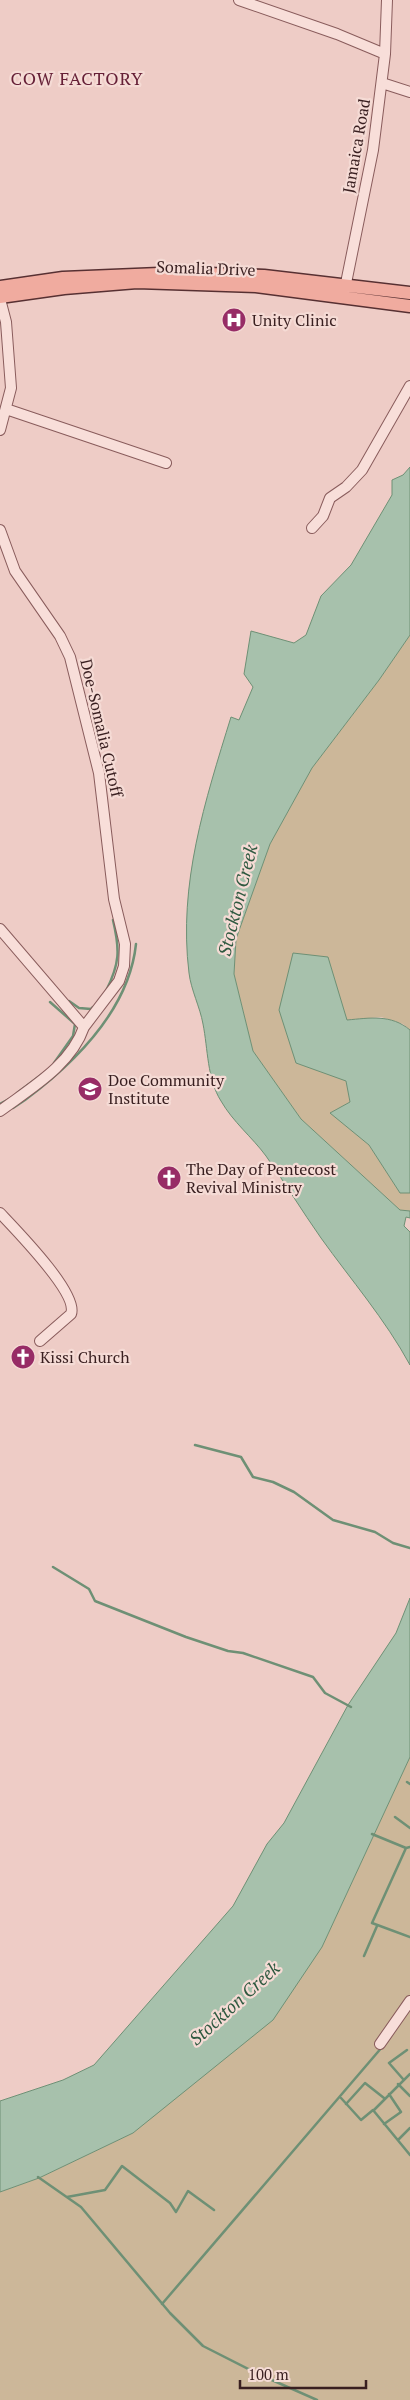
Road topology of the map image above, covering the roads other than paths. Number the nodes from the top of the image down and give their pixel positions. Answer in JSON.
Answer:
{"nodes":[{"id":1,"x":239,"y":0,"type":"edge"},
{"id":2,"x":387,"y":0,"type":"edge"},
{"id":3,"x":385,"y":54,"type":"junction"},
{"id":4,"x":382,"y":83,"type":"junction"},
{"id":5,"x":410,"y":92,"type":"edge"},
{"id":6,"x":0,"y":287,"type":"edge"},
{"id":7,"x":344,"y":291,"type":"junction"},
{"id":8,"x":410,"y":293,"type":"edge"},
{"id":9,"x":0,"y":298,"type":"edge"},
{"id":10,"x":410,"y":306,"type":"edge"},
{"id":11,"x":410,"y":386,"type":"edge"},
{"id":12,"x":6,"y":410,"type":"junction"},
{"id":13,"x":0,"y":430,"type":"edge"},
{"id":14,"x":166,"y":464,"type":"dead end"},
{"id":15,"x":312,"y":528,"type":"dead end"},
{"id":16,"x":0,"y":530,"type":"edge"},
{"id":17,"x":0,"y":928,"type":"edge"},
{"id":18,"x":84,"y":1028,"type":"junction"},
{"id":19,"x":0,"y":1111,"type":"edge"},
{"id":20,"x":0,"y":1213,"type":"edge"},
{"id":21,"x":40,"y":1341,"type":"dead end"},
{"id":22,"x":410,"y":2001,"type":"edge"},
{"id":23,"x":380,"y":2044,"type":"dead end"}],
"edges":[{"from":1,"to":3,"type":"street"},
{"from":2,"to":3,"type":"street","name":"Jamaica Road"},
{"from":3,"to":4,"type":"street","name":"Jamaica Road"},
{"from":4,"to":5,"type":"street"},
{"from":4,"to":7,"type":"street","name":"Jamaica Road"},
{"from":6,"to":7,"type":"main road","name":"Somalia Drive"},
{"from":7,"to":8,"type":"main road","name":"Somalia Drive"},
{"from":7,"to":9,"type":"main road","name":"Somalia Drive"},
{"from":7,"to":10,"type":"main road","name":"Somalia Drive"},
{"from":9,"to":12,"type":"street"},
{"from":11,"to":15,"type":"street"},
{"from":12,"to":13,"type":"street"},
{"from":12,"to":14,"type":"street"},
{"from":16,"to":18,"type":"street","name":"Doe-Somalia Cutoff"},
{"from":17,"to":18,"type":"street"},
{"from":18,"to":19,"type":"street","name":"Doe-Somalia Cutoff"},
{"from":20,"to":21,"type":"street"},
{"from":22,"to":23,"type":"street"}]}
